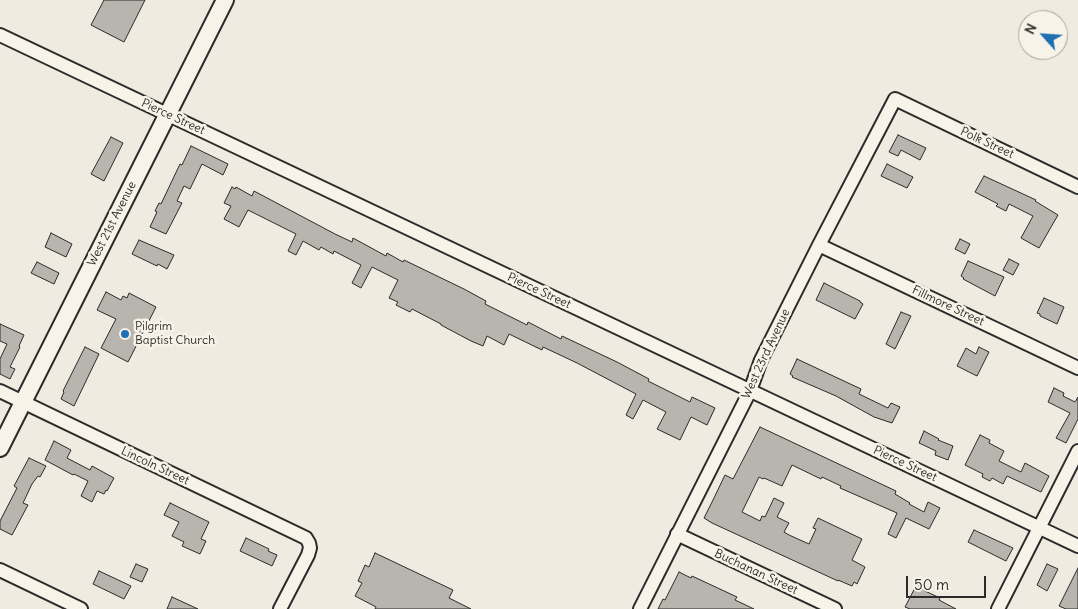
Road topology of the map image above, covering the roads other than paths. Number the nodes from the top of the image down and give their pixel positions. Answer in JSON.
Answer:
{"nodes":[{"id":1,"x":225,"y":0,"type":"edge"},
{"id":2,"x":0,"y":35,"type":"edge"},
{"id":3,"x":895,"y":100,"type":"joint"},
{"id":4,"x":168,"y":114,"type":"junction"},
{"id":5,"x":1078,"y":187,"type":"edge"},
{"id":6,"x":819,"y":245,"type":"junction"},
{"id":7,"x":1078,"y":368,"type":"edge"},
{"id":8,"x":750,"y":390,"type":"junction"},
{"id":9,"x":0,"y":391,"type":"edge"},
{"id":10,"x":23,"y":402,"type":"junction"},
{"id":11,"x":0,"y":448,"type":"edge"},
{"id":12,"x":1078,"y":451,"type":"edge"},
{"id":13,"x":1039,"y":528,"type":"junction"},
{"id":14,"x":678,"y":534,"type":"junction"},
{"id":15,"x":1078,"y":546,"type":"edge"},
{"id":16,"x":0,"y":570,"type":"edge"},
{"id":17,"x":82,"y":609,"type":"edge"},
{"id":18,"x":280,"y":609,"type":"edge"},
{"id":19,"x":640,"y":609,"type":"edge"},
{"id":20,"x":835,"y":609,"type":"edge"},
{"id":21,"x":998,"y":609,"type":"edge"}],
"edges":[{"from":1,"to":4,"type":"street","name":"West 21st Avenue"},
{"from":2,"to":4,"type":"street","name":"Pierce Street"},
{"from":3,"to":5,"type":"street","name":"Polk Street"},
{"from":3,"to":6,"type":"street","name":"West 23rd Avenue"},
{"from":4,"to":8,"type":"street","name":"Pierce Street"},
{"from":4,"to":10,"type":"street","name":"West 21st Avenue"},
{"from":6,"to":7,"type":"street","name":"Fillmore Street"},
{"from":6,"to":8,"type":"street","name":"West 23rd Avenue"},
{"from":8,"to":13,"type":"street","name":"Pierce Street"},
{"from":8,"to":14,"type":"street","name":"West 23rd Avenue"},
{"from":9,"to":10,"type":"street","name":"Lincoln Street"},
{"from":10,"to":11,"type":"street","name":"West 21st Avenue"},
{"from":10,"to":18,"type":"street","name":"Lincoln Street"},
{"from":12,"to":13,"type":"street"},
{"from":13,"to":15,"type":"street","name":"Pierce Street"},
{"from":13,"to":21,"type":"street"},
{"from":14,"to":19,"type":"street","name":"West 23rd Avenue"},
{"from":14,"to":20,"type":"street","name":"Buchanan Street"},
{"from":16,"to":17,"type":"street"}]}
